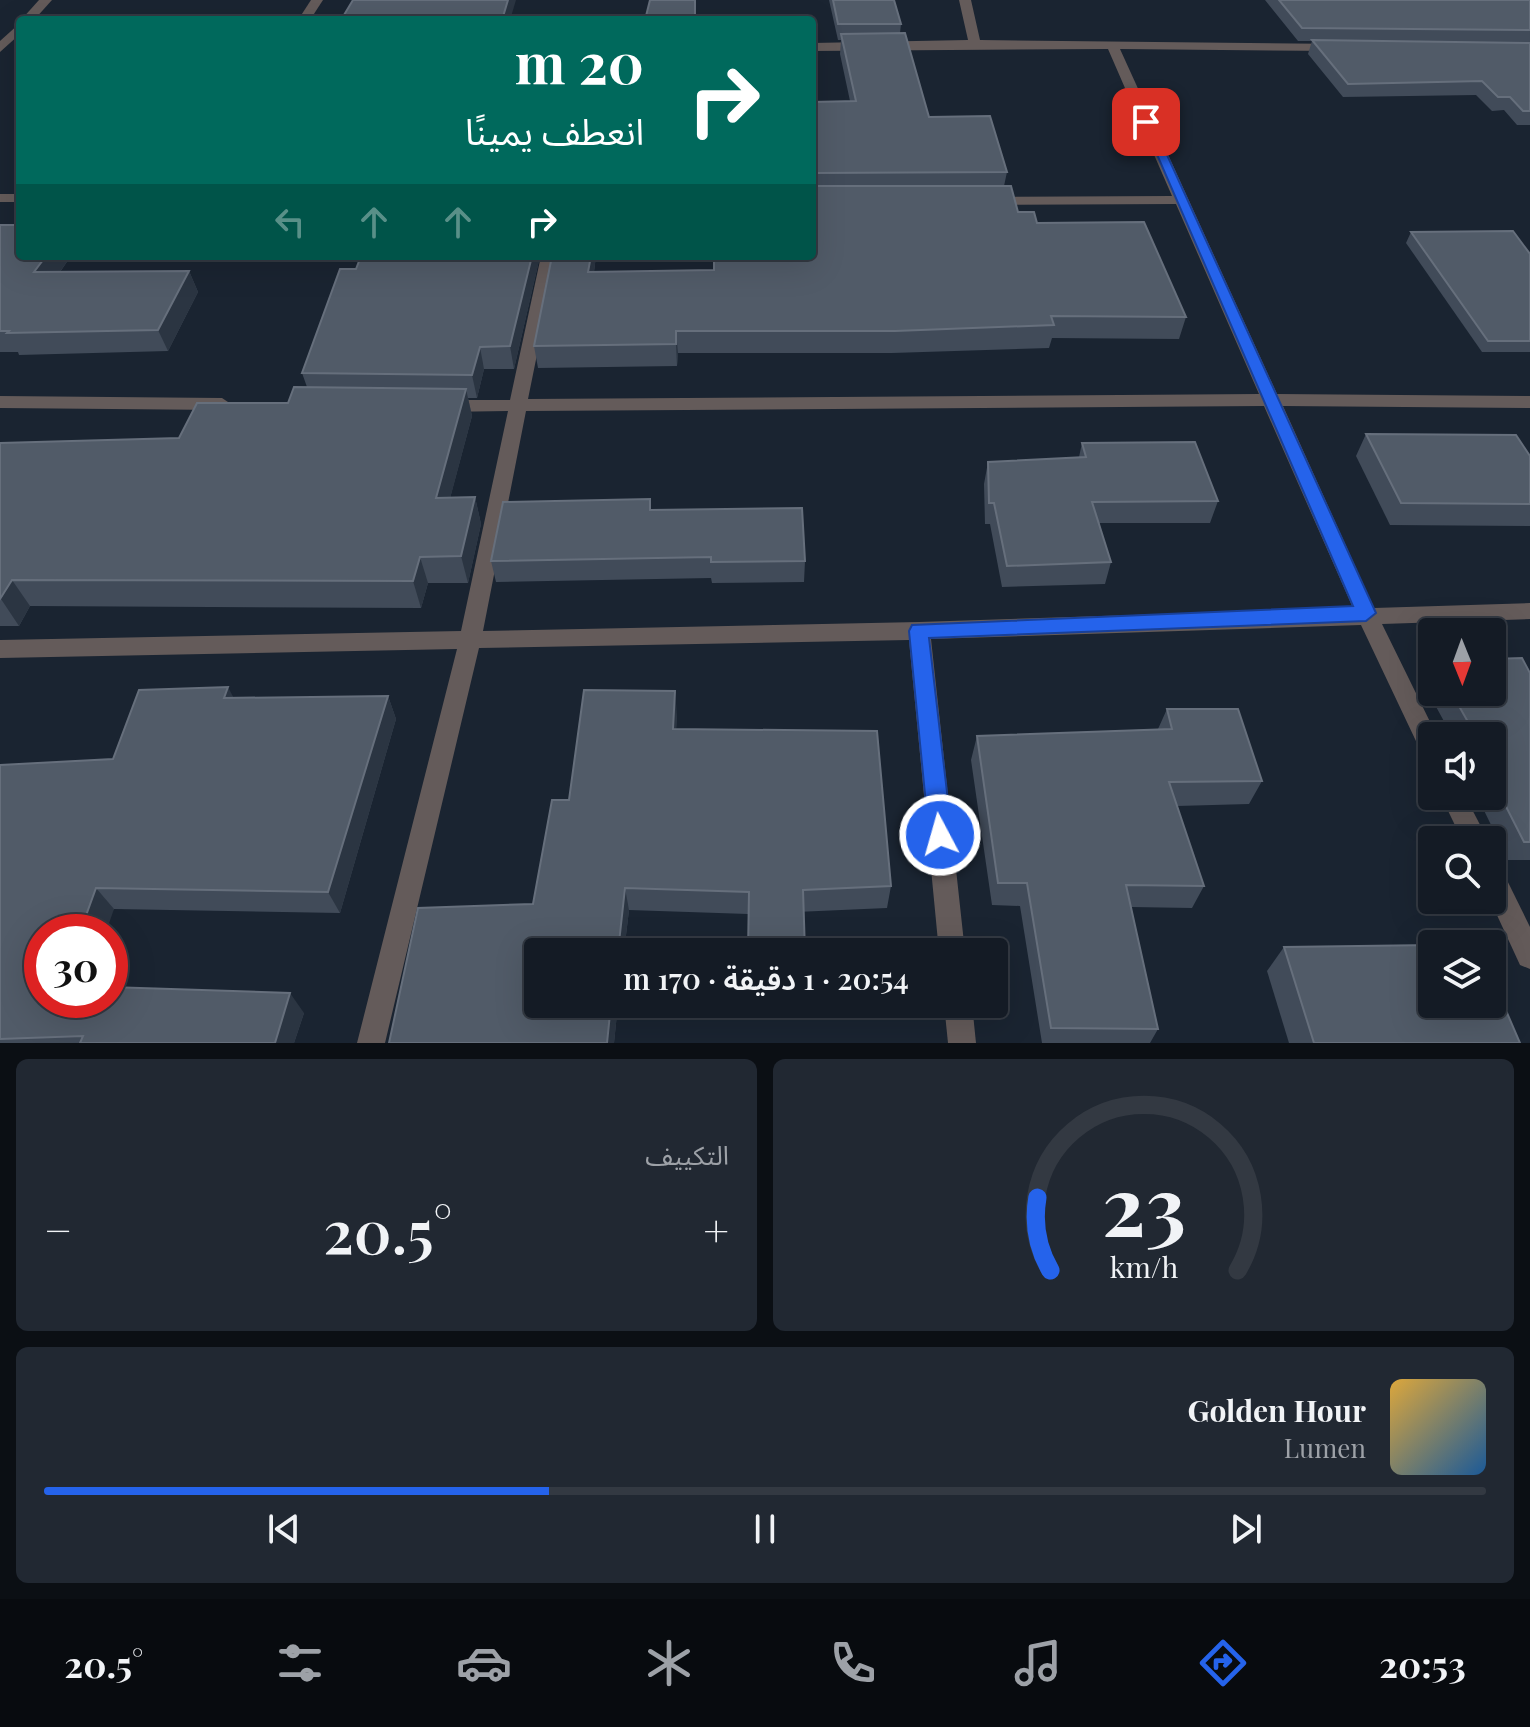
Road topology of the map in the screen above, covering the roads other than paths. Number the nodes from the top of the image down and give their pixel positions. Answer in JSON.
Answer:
{"nodes":[{"id":1,"x":46,"y":0,"type":"edge"},
{"id":2,"x":965,"y":0,"type":"edge"},
{"id":3,"x":31,"y":16,"type":"edge"},
{"id":4,"x":16,"y":33,"type":"edge"},
{"id":5,"x":975,"y":44,"type":"junction"},
{"id":6,"x":1112,"y":44,"type":"junction"},
{"id":7,"x":816,"y":47,"type":"edge"},
{"id":8,"x":1360,"y":48,"type":"edge"},
{"id":9,"x":3,"y":53,"type":"edge"},
{"id":10,"x":1181,"y":200,"type":"junction"},
{"id":11,"x":966,"y":201,"type":"edge"},
{"id":12,"x":548,"y":260,"type":"edge"},
{"id":13,"x":1271,"y":400,"type":"junction"},
{"id":14,"x":0,"y":402,"type":"edge"},
{"id":15,"x":1530,"y":402,"type":"edge"},
{"id":16,"x":235,"y":404,"type":"edge"},
{"id":17,"x":422,"y":406,"type":"edge"},
{"id":18,"x":516,"y":407,"type":"junction"},
{"id":19,"x":1530,"y":611,"type":"edge"},
{"id":20,"x":1366,"y":613,"type":"junction"},
{"id":21,"x":919,"y":631,"type":"junction"},
{"id":22,"x":470,"y":639,"type":"junction"},
{"id":23,"x":0,"y":649,"type":"edge"},
{"id":24,"x":1418,"y":722,"type":"edge"},
{"id":25,"x":1506,"y":905,"type":"edge"},
{"id":26,"x":951,"y":938,"type":"edge"},
{"id":27,"x":1530,"y":956,"type":"edge"},
{"id":28,"x":959,"y":1018,"type":"edge"},
{"id":29,"x":371,"y":1043,"type":"edge"},
{"id":30,"x":962,"y":1043,"type":"edge"}],
"edges":[{"from":1,"to":3,"type":"street"},
{"from":2,"to":5,"type":"street"},
{"from":4,"to":9,"type":"street"},
{"from":5,"to":6,"type":"street"},
{"from":5,"to":7,"type":"street"},
{"from":6,"to":8,"type":"street"},
{"from":6,"to":10,"type":"street"},
{"from":10,"to":11,"type":"street"},
{"from":10,"to":13,"type":"street"},
{"from":12,"to":18,"type":"street"},
{"from":13,"to":15,"type":"street"},
{"from":13,"to":18,"type":"street"},
{"from":13,"to":20,"type":"street"},
{"from":14,"to":16,"type":"street"},
{"from":17,"to":18,"type":"street"},
{"from":18,"to":22,"type":"street"},
{"from":19,"to":20,"type":"street"},
{"from":20,"to":21,"type":"street"},
{"from":20,"to":24,"type":"street"},
{"from":21,"to":22,"type":"street"},
{"from":21,"to":26,"type":"street"},
{"from":22,"to":23,"type":"street"},
{"from":22,"to":29,"type":"street"},
{"from":25,"to":27,"type":"street"},
{"from":28,"to":30,"type":"street"}]}
